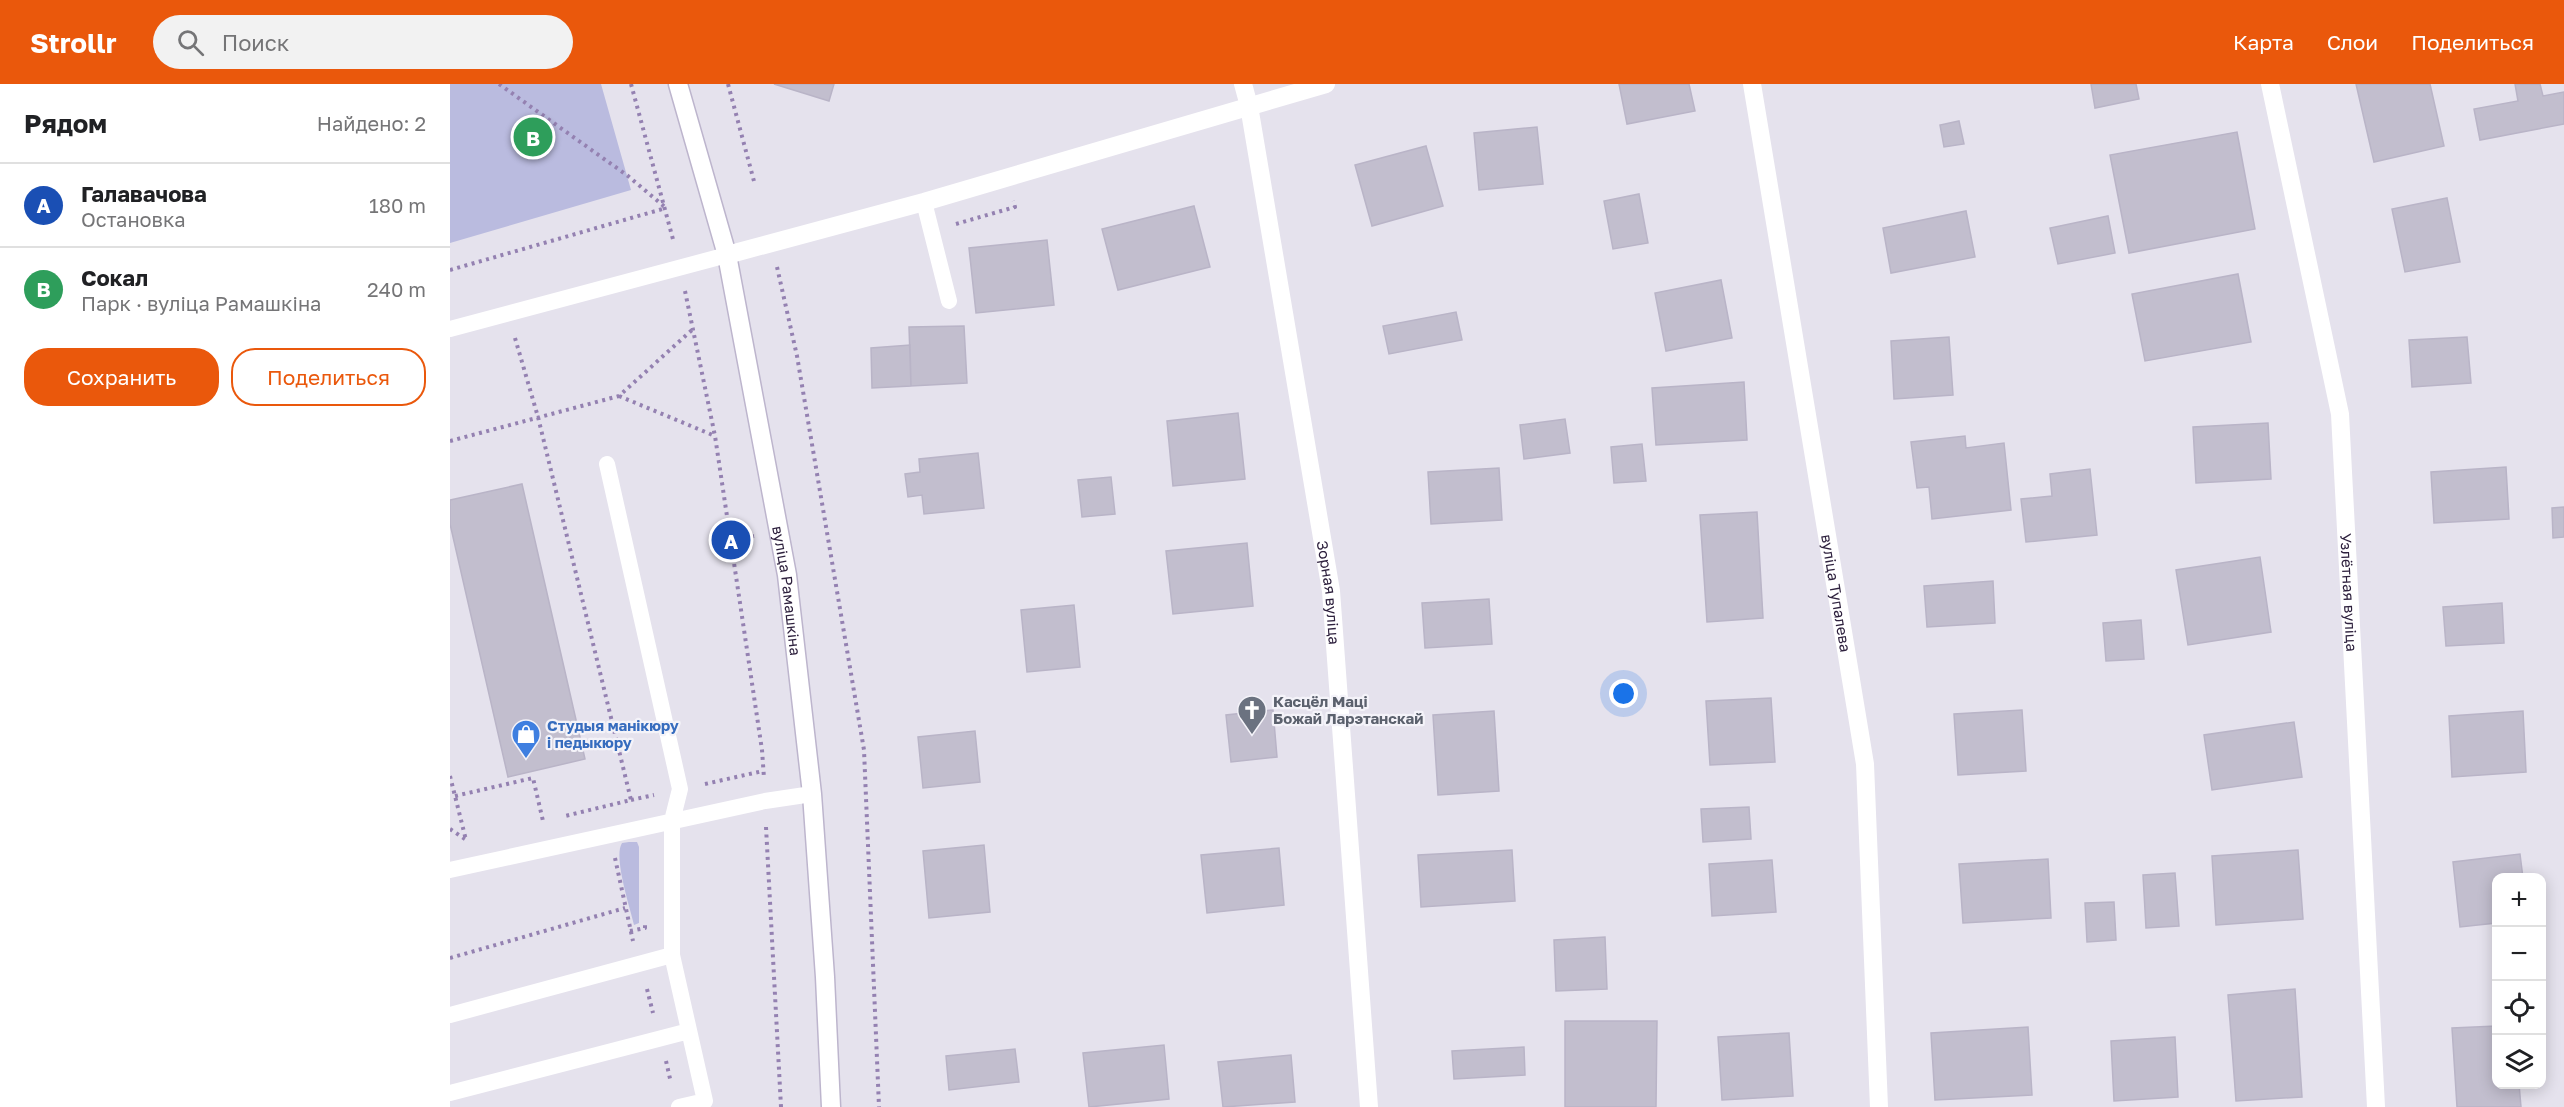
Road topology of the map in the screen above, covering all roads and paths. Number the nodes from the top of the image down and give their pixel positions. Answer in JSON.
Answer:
{"nodes":[{"id":1,"x":499,"y":84,"type":"edge"},
{"id":2,"x":632,"y":84,"type":"edge"},
{"id":3,"x":678,"y":84,"type":"edge"},
{"id":4,"x":728,"y":84,"type":"edge"},
{"id":5,"x":1244,"y":84,"type":"edge"},
{"id":6,"x":1326,"y":84,"type":"edge"},
{"id":7,"x":1752,"y":84,"type":"edge"},
{"id":8,"x":2270,"y":84,"type":"edge"},
{"id":9,"x":1250,"y":106,"type":"junction"},
{"id":10,"x":755,"y":185,"type":"dead end"},
{"id":11,"x":924,"y":202,"type":"junction"},
{"id":12,"x":666,"y":208,"type":"junction"},
{"id":13,"x":727,"y":255,"type":"junction"},
{"id":14,"x":776,"y":268,"type":"dead end"},
{"id":15,"x":450,"y":270,"type":"edge"},
{"id":16,"x":949,"y":301,"type":"dead end"},
{"id":17,"x":508,"y":314,"type":"junction"},
{"id":18,"x":450,"y":329,"type":"edge"},
{"id":19,"x":619,"y":396,"type":"junction"},
{"id":20,"x":538,"y":417,"type":"junction"},
{"id":21,"x":715,"y":436,"type":"junction"},
{"id":22,"x":450,"y":441,"type":"edge"},
{"id":23,"x":606,"y":464,"type":"dead end"},
{"id":24,"x":532,"y":772,"type":"dead end"},
{"id":25,"x":450,"y":776,"type":"edge"},
{"id":26,"x":533,"y":778,"type":"junction"},
{"id":27,"x":812,"y":794,"type":"junction"},
{"id":28,"x":455,"y":796,"type":"junction"},
{"id":29,"x":765,"y":801,"type":"junction"},
{"id":30,"x":543,"y":821,"type":"junction"},
{"id":31,"x":672,"y":821,"type":"junction"},
{"id":32,"x":532,"y":824,"type":"dead end"},
{"id":33,"x":450,"y":829,"type":"edge"},
{"id":34,"x":477,"y":837,"type":"dead end"},
{"id":35,"x":466,"y":840,"type":"junction"},
{"id":36,"x":458,"y":842,"type":"dead end"},
{"id":37,"x":614,"y":856,"type":"dead end"},
{"id":38,"x":450,"y":870,"type":"edge"},
{"id":39,"x":625,"y":908,"type":"junction"},
{"id":40,"x":645,"y":917,"type":"dead end"},
{"id":41,"x":672,"y":955,"type":"junction"},
{"id":42,"x":450,"y":958,"type":"edge"},
{"id":43,"x":450,"y":1015,"type":"edge"},
{"id":44,"x":689,"y":1031,"type":"junction"},
{"id":45,"x":450,"y":1093,"type":"edge"},
{"id":46,"x":679,"y":1107,"type":"edge"},
{"id":47,"x":781,"y":1107,"type":"edge"},
{"id":48,"x":831,"y":1107,"type":"edge"},
{"id":49,"x":879,"y":1107,"type":"edge"},
{"id":50,"x":1369,"y":1107,"type":"edge"},
{"id":51,"x":1879,"y":1107,"type":"edge"},
{"id":52,"x":2376,"y":1107,"type":"edge"}],
"edges":[{"from":1,"to":12,"type":"path"},
{"from":2,"to":12,"type":"path"},
{"from":3,"to":13,"type":"street","name":"вуліца Рамашкіна"},
{"from":4,"to":10,"type":"path"},
{"from":5,"to":9,"type":"street","name":"Зорная вуліца"},
{"from":6,"to":9,"type":"street"},
{"from":7,"to":51,"type":"street","name":"вуліца Тупалева"},
{"from":8,"to":52,"type":"street","name":"Узлётная вуліца"},
{"from":9,"to":11,"type":"street"},
{"from":9,"to":50,"type":"street","name":"Зорная вуліца"},
{"from":11,"to":13,"type":"street"},
{"from":11,"to":16,"type":"lane"},
{"from":12,"to":15,"type":"path"},
{"from":13,"to":17,"type":"lane"},
{"from":13,"to":27,"type":"street","name":"вуліца Рамашкіна"},
{"from":14,"to":49,"type":"path"},
{"from":17,"to":18,"type":"lane"},
{"from":17,"to":20,"type":"path"},
{"from":19,"to":20,"type":"path"},
{"from":19,"to":21,"type":"path"},
{"from":19,"to":21,"type":"path"},
{"from":20,"to":22,"type":"path"},
{"from":20,"to":30,"type":"path"},
{"from":21,"to":29,"type":"path"},
{"from":23,"to":31,"type":"lane"},
{"from":24,"to":26,"type":"path"},
{"from":25,"to":28,"type":"path"},
{"from":26,"to":28,"type":"path"},
{"from":26,"to":30,"type":"path"},
{"from":27,"to":29,"type":"lane"},
{"from":27,"to":48,"type":"street","name":"вуліца Рамашкіна"},
{"from":28,"to":35,"type":"path"},
{"from":29,"to":31,"type":"lane"},
{"from":29,"to":47,"type":"path"},
{"from":30,"to":32,"type":"path"},
{"from":31,"to":38,"type":"lane"},
{"from":31,"to":41,"type":"lane"},
{"from":33,"to":35,"type":"path"},
{"from":34,"to":35,"type":"path"},
{"from":35,"to":36,"type":"path"},
{"from":37,"to":39,"type":"path"},
{"from":39,"to":40,"type":"path"},
{"from":39,"to":42,"type":"path"},
{"from":41,"to":43,"type":"lane"},
{"from":41,"to":44,"type":"lane"},
{"from":44,"to":45,"type":"lane"},
{"from":44,"to":46,"type":"lane"}]}
